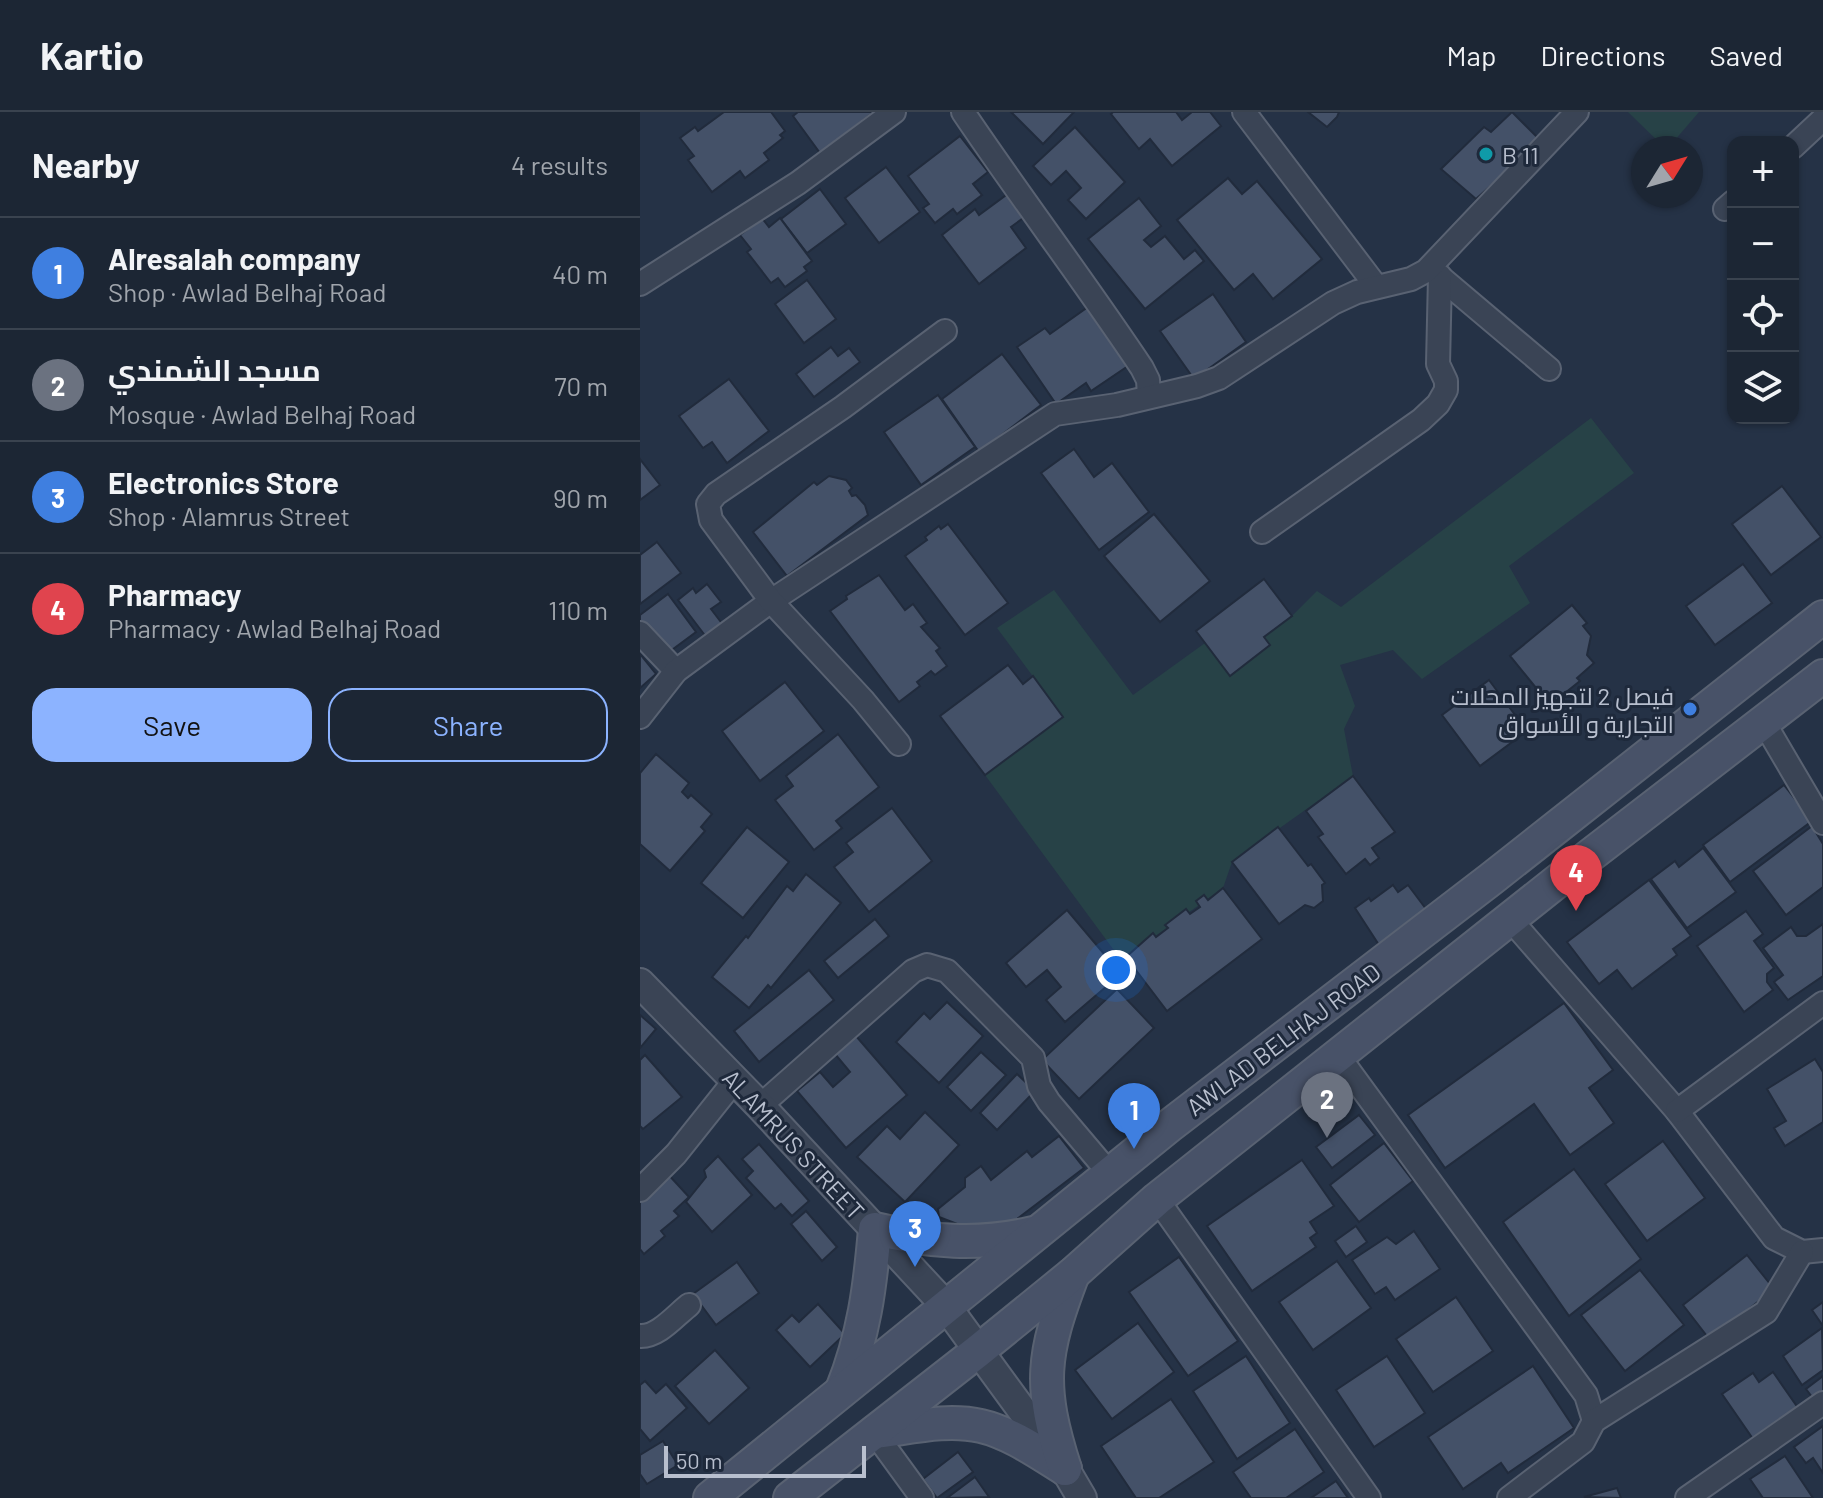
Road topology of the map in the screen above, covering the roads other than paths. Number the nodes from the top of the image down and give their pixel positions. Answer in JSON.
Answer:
{"nodes":[{"id":1,"x":894,"y":112,"type":"edge"},
{"id":2,"x":963,"y":112,"type":"edge"},
{"id":3,"x":1244,"y":112,"type":"edge"},
{"id":4,"x":1577,"y":112,"type":"edge"},
{"id":5,"x":1823,"y":119,"type":"edge"},
{"id":6,"x":1554,"y":121,"type":"edge"},
{"id":7,"x":1799,"y":141,"type":"edge"},
{"id":8,"x":1435,"y":272,"type":"junction"},
{"id":9,"x":640,"y":284,"type":"edge"},
{"id":10,"x":1376,"y":286,"type":"junction"},
{"id":11,"x":945,"y":331,"type":"dead end"},
{"id":12,"x":1549,"y":369,"type":"dead end"},
{"id":13,"x":1149,"y":396,"type":"junction"},
{"id":14,"x":1262,"y":532,"type":"dead end"},
{"id":15,"x":771,"y":601,"type":"junction"},
{"id":16,"x":1823,"y":617,"type":"edge"},
{"id":17,"x":640,"y":633,"type":"edge"},
{"id":18,"x":676,"y":671,"type":"junction"},
{"id":19,"x":1823,"y":676,"type":"edge"},
{"id":20,"x":640,"y":717,"type":"edge"},
{"id":21,"x":1763,"y":721,"type":"junction"},
{"id":22,"x":899,"y":744,"type":"dead end"},
{"id":23,"x":1823,"y":823,"type":"edge"},
{"id":24,"x":1510,"y":919,"type":"junction"},
{"id":25,"x":640,"y":983,"type":"edge"},
{"id":26,"x":1823,"y":1003,"type":"edge"},
{"id":27,"x":1339,"y":1057,"type":"junction"},
{"id":28,"x":735,"y":1080,"type":"junction"},
{"id":29,"x":760,"y":1106,"type":"junction"},
{"id":30,"x":1677,"y":1111,"type":"junction"},
{"id":31,"x":1110,"y":1174,"type":"junction"},
{"id":32,"x":640,"y":1190,"type":"edge"},
{"id":33,"x":1157,"y":1199,"type":"junction"},
{"id":34,"x":875,"y":1229,"type":"junction"},
{"id":35,"x":1039,"y":1231,"type":"junction"},
{"id":36,"x":1812,"y":1251,"type":"edge"},
{"id":37,"x":1074,"y":1273,"type":"junction"},
{"id":38,"x":689,"y":1305,"type":"dead end"},
{"id":39,"x":946,"y":1306,"type":"junction"},
{"id":40,"x":640,"y":1336,"type":"edge"},
{"id":41,"x":978,"y":1351,"type":"junction"},
{"id":42,"x":840,"y":1393,"type":"junction"},
{"id":43,"x":1823,"y":1403,"type":"edge"},
{"id":44,"x":1594,"y":1421,"type":"junction"},
{"id":45,"x":874,"y":1432,"type":"junction"},
{"id":46,"x":1065,"y":1469,"type":"junction"},
{"id":47,"x":710,"y":1498,"type":"edge"},
{"id":48,"x":790,"y":1498,"type":"edge"},
{"id":49,"x":922,"y":1498,"type":"edge"},
{"id":50,"x":1082,"y":1498,"type":"edge"},
{"id":51,"x":1369,"y":1498,"type":"edge"},
{"id":52,"x":1509,"y":1498,"type":"edge"},
{"id":53,"x":1687,"y":1498,"type":"edge"}],
"edges":[{"from":1,"to":9,"type":"street"},
{"from":2,"to":13,"type":"street"},
{"from":3,"to":10,"type":"street"},
{"from":4,"to":6,"type":"street"},
{"from":5,"to":7,"type":"street"},
{"from":6,"to":8,"type":"street"},
{"from":8,"to":10,"type":"street"},
{"from":8,"to":12,"type":"street"},
{"from":8,"to":14,"type":"street"},
{"from":10,"to":13,"type":"street"},
{"from":11,"to":15,"type":"street"},
{"from":13,"to":15,"type":"street"},
{"from":15,"to":18,"type":"street"},
{"from":15,"to":22,"type":"street"},
{"from":16,"to":31,"type":"main road","name":"AWLAD BELHAJ ROAD"},
{"from":17,"to":18,"type":"street"},
{"from":18,"to":20,"type":"street"},
{"from":19,"to":21,"type":"main road","name":"AWLAD BELHAJ ROAD"},
{"from":21,"to":23,"type":"street"},
{"from":21,"to":24,"type":"main road","name":"AWLAD BELHAJ ROAD"},
{"from":24,"to":27,"type":"main road","name":"AWLAD BELHAJ ROAD"},
{"from":24,"to":30,"type":"street"},
{"from":25,"to":28,"type":"street","name":"ALAMRUS STREET"},
{"from":26,"to":30,"type":"street"},
{"from":27,"to":33,"type":"main road","name":"AWLAD BELHAJ ROAD"},
{"from":27,"to":44,"type":"street"},
{"from":28,"to":29,"type":"street","name":"ALAMRUS STREET"},
{"from":28,"to":32,"type":"street"},
{"from":29,"to":31,"type":"street"},
{"from":29,"to":34,"type":"street","name":"ALAMRUS STREET"},
{"from":30,"to":36,"type":"street"},
{"from":31,"to":35,"type":"main road","name":"AWLAD BELHAJ ROAD"},
{"from":33,"to":37,"type":"main road","name":"AWLAD BELHAJ ROAD"},
{"from":33,"to":51,"type":"street"},
{"from":34,"to":35,"type":"main road"},
{"from":34,"to":39,"type":"street","name":"ALAMRUS STREET"},
{"from":34,"to":42,"type":"main road"},
{"from":35,"to":39,"type":"main road","name":"AWLAD BELHAJ ROAD"},
{"from":36,"to":44,"type":"street"},
{"from":37,"to":41,"type":"main road","name":"AWLAD BELHAJ ROAD"},
{"from":37,"to":46,"type":"main road"},
{"from":38,"to":40,"type":"street"},
{"from":39,"to":41,"type":"street","name":"ALAMRUS STREET"},
{"from":39,"to":42,"type":"main road","name":"AWLAD BELHAJ ROAD"},
{"from":41,"to":45,"type":"main road","name":"AWLAD BELHAJ ROAD"},
{"from":41,"to":46,"type":"street","name":"ALAMRUS STREET"},
{"from":42,"to":47,"type":"main road","name":"AWLAD BELHAJ ROAD"},
{"from":43,"to":53,"type":"street"},
{"from":44,"to":52,"type":"street"},
{"from":45,"to":46,"type":"main road"},
{"from":45,"to":48,"type":"main road","name":"AWLAD BELHAJ ROAD"},
{"from":45,"to":49,"type":"street"},
{"from":46,"to":50,"type":"street","name":"ALAMRUS STREET"}]}
